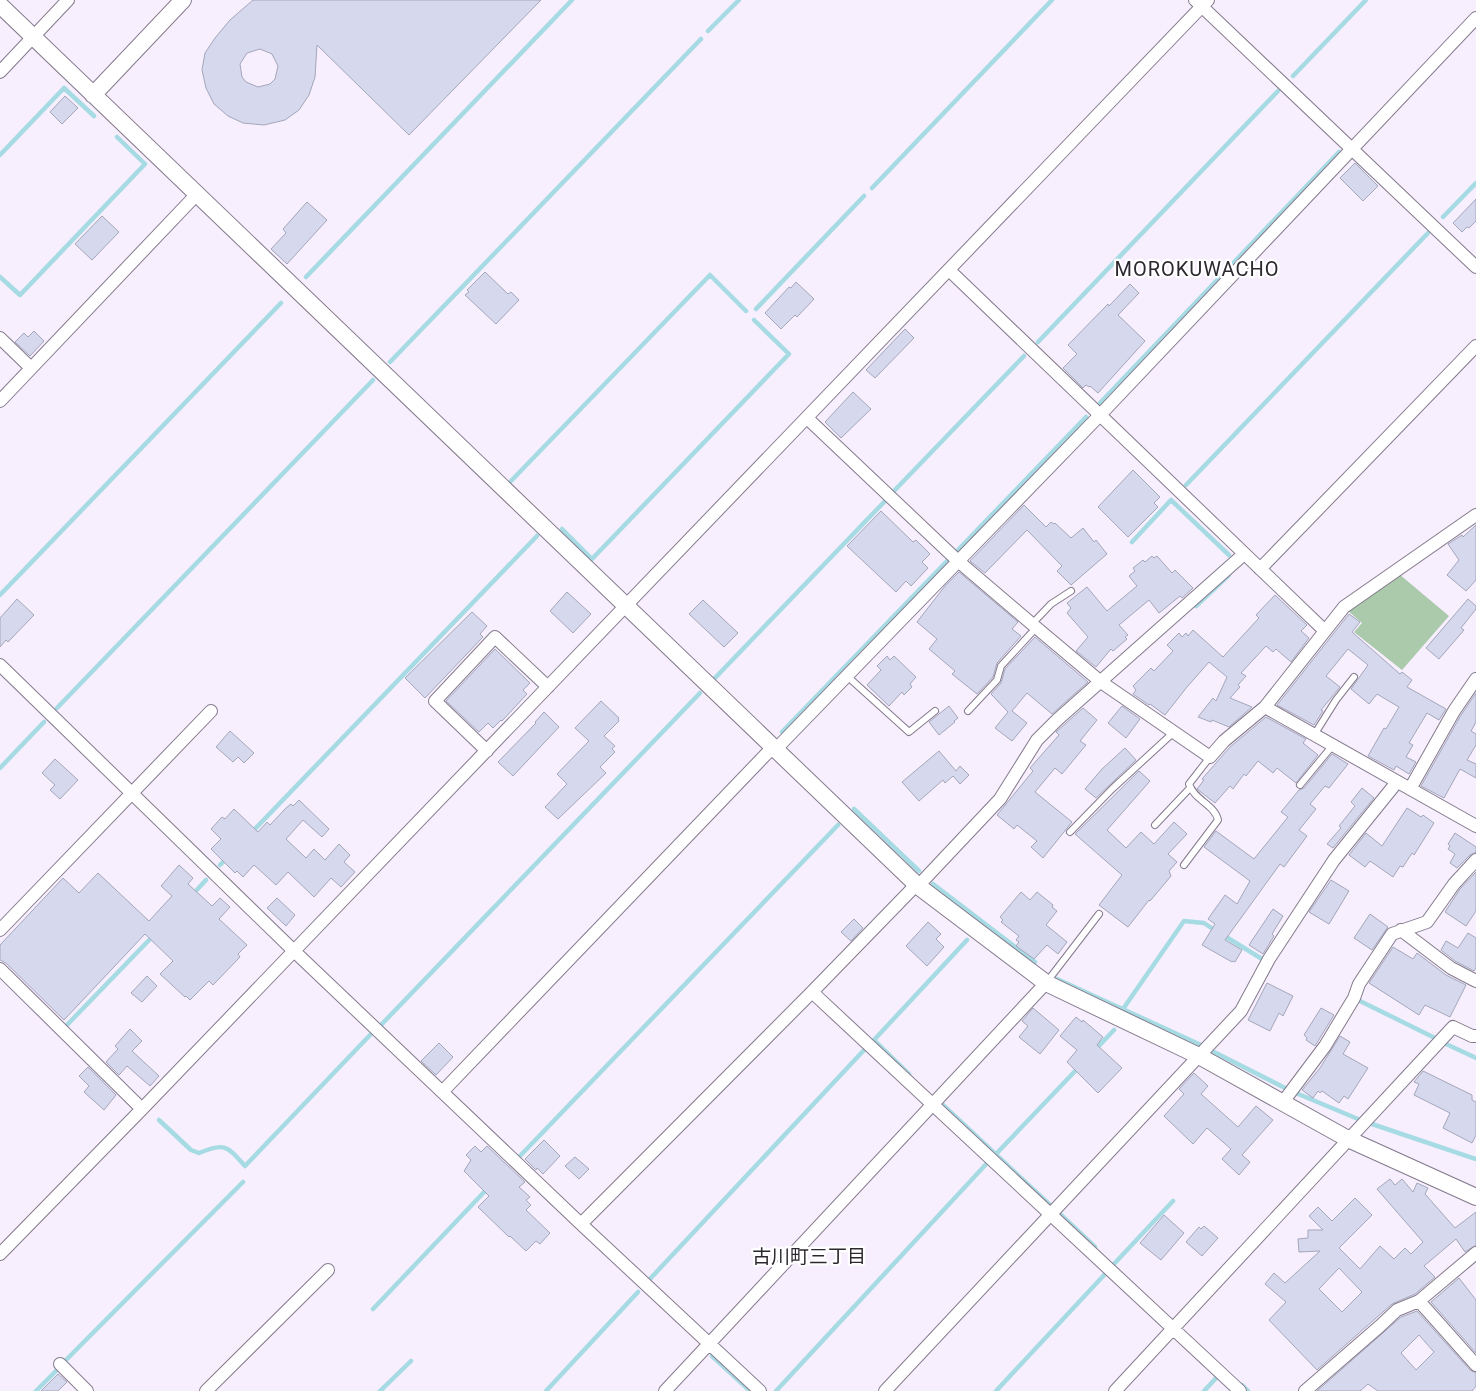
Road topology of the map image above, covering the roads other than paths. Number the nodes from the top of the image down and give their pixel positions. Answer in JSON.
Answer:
{"nodes":[{"id":1,"x":68,"y":0,"type":"edge"},
{"id":2,"x":183,"y":0,"type":"edge"},
{"id":3,"x":1202,"y":2,"type":"edge"},
{"id":4,"x":0,"y":5,"type":"edge"},
{"id":5,"x":1476,"y":18,"type":"edge"},
{"id":6,"x":34,"y":37,"type":"junction"},
{"id":7,"x":0,"y":72,"type":"edge"},
{"id":8,"x":93,"y":94,"type":"junction"},
{"id":9,"x":1352,"y":148,"type":"junction"},
{"id":10,"x":198,"y":194,"type":"junction"},
{"id":11,"x":1476,"y":267,"type":"edge"},
{"id":12,"x":949,"y":270,"type":"junction"},
{"id":13,"x":0,"y":338,"type":"edge"},
{"id":14,"x":1476,"y":346,"type":"edge"},
{"id":15,"x":31,"y":368,"type":"junction"},
{"id":16,"x":0,"y":401,"type":"edge"},
{"id":17,"x":1100,"y":414,"type":"junction"},
{"id":18,"x":807,"y":418,"type":"junction"},
{"id":19,"x":1476,"y":515,"type":"edge"},
{"id":20,"x":1244,"y":554,"type":"junction"},
{"id":21,"x":958,"y":561,"type":"junction"},
{"id":22,"x":1260,"y":569,"type":"junction"},
{"id":23,"x":1071,"y":591,"type":"dead end"},
{"id":24,"x":626,"y":606,"type":"junction"},
{"id":25,"x":1034,"y":626,"type":"junction"},
{"id":26,"x":1324,"y":630,"type":"junction"},
{"id":27,"x":0,"y":665,"type":"edge"},
{"id":28,"x":847,"y":676,"type":"junction"},
{"id":29,"x":1354,"y":677,"type":"dead end"},
{"id":30,"x":1476,"y":679,"type":"edge"},
{"id":31,"x":1101,"y":682,"type":"junction"},
{"id":32,"x":548,"y":687,"type":"junction"},
{"id":33,"x":1265,"y":707,"type":"junction"},
{"id":34,"x":211,"y":711,"type":"dead end"},
{"id":35,"x":935,"y":711,"type":"dead end"},
{"id":36,"x":968,"y":711,"type":"dead end"},
{"id":37,"x":1174,"y":732,"type":"junction"},
{"id":38,"x":1314,"y":735,"type":"junction"},
{"id":39,"x":1332,"y":745,"type":"junction"},
{"id":40,"x":773,"y":749,"type":"junction"},
{"id":41,"x":487,"y":751,"type":"junction"},
{"id":42,"x":1210,"y":757,"type":"junction"},
{"id":43,"x":1397,"y":782,"type":"junction"},
{"id":44,"x":1300,"y":785,"type":"dead end"},
{"id":45,"x":1190,"y":788,"type":"junction"},
{"id":46,"x":1410,"y":788,"type":"junction"},
{"id":47,"x":133,"y":792,"type":"junction"},
{"id":48,"x":1155,"y":825,"type":"dead end"},
{"id":49,"x":1476,"y":826,"type":"edge"},
{"id":50,"x":1070,"y":832,"type":"dead end"},
{"id":51,"x":1476,"y":860,"type":"edge"},
{"id":52,"x":1184,"y":865,"type":"dead end"},
{"id":53,"x":917,"y":885,"type":"junction"},
{"id":54,"x":1099,"y":914,"type":"dead end"},
{"id":55,"x":0,"y":930,"type":"edge"},
{"id":56,"x":1401,"y":930,"type":"junction"},
{"id":57,"x":294,"y":951,"type":"junction"},
{"id":58,"x":0,"y":969,"type":"edge"},
{"id":59,"x":1476,"y":981,"type":"edge"},
{"id":60,"x":1046,"y":983,"type":"junction"},
{"id":61,"x":812,"y":992,"type":"junction"},
{"id":62,"x":1476,"y":1036,"type":"edge"},
{"id":63,"x":1199,"y":1056,"type":"junction"},
{"id":64,"x":443,"y":1091,"type":"junction"},
{"id":65,"x":1283,"y":1102,"type":"junction"},
{"id":66,"x":933,"y":1104,"type":"junction"},
{"id":67,"x":142,"y":1109,"type":"junction"},
{"id":68,"x":1348,"y":1139,"type":"junction"},
{"id":69,"x":1476,"y":1197,"type":"edge"},
{"id":70,"x":1051,"y":1214,"type":"junction"},
{"id":71,"x":581,"y":1224,"type":"junction"},
{"id":72,"x":0,"y":1254,"type":"edge"},
{"id":73,"x":1476,"y":1254,"type":"edge"},
{"id":74,"x":328,"y":1270,"type":"dead end"},
{"id":75,"x":1419,"y":1301,"type":"junction"},
{"id":76,"x":1173,"y":1329,"type":"junction"},
{"id":77,"x":709,"y":1344,"type":"junction"},
{"id":78,"x":60,"y":1364,"type":"dead end"},
{"id":79,"x":1476,"y":1365,"type":"edge"},
{"id":80,"x":87,"y":1391,"type":"edge"},
{"id":81,"x":206,"y":1391,"type":"edge"},
{"id":82,"x":665,"y":1391,"type":"edge"},
{"id":83,"x":760,"y":1391,"type":"edge"},
{"id":84,"x":885,"y":1391,"type":"edge"},
{"id":85,"x":1115,"y":1391,"type":"edge"},
{"id":86,"x":1240,"y":1391,"type":"edge"},
{"id":87,"x":1305,"y":1391,"type":"edge"}],
"edges":[{"from":1,"to":6,"type":"street"},
{"from":2,"to":8,"type":"street"},
{"from":3,"to":9,"type":"street"},
{"from":3,"to":12,"type":"street"},
{"from":4,"to":6,"type":"street"},
{"from":5,"to":9,"type":"street"},
{"from":6,"to":7,"type":"street"},
{"from":6,"to":8,"type":"street"},
{"from":8,"to":10,"type":"street"},
{"from":9,"to":11,"type":"street"},
{"from":9,"to":17,"type":"street"},
{"from":10,"to":15,"type":"street"},
{"from":10,"to":24,"type":"street"},
{"from":12,"to":17,"type":"street"},
{"from":12,"to":18,"type":"street"},
{"from":13,"to":15,"type":"street"},
{"from":14,"to":22,"type":"street"},
{"from":15,"to":16,"type":"street"},
{"from":17,"to":20,"type":"street"},
{"from":17,"to":21,"type":"street"},
{"from":18,"to":21,"type":"street"},
{"from":18,"to":24,"type":"street"},
{"from":19,"to":26,"type":"street"},
{"from":20,"to":22,"type":"street"},
{"from":20,"to":31,"type":"street"},
{"from":21,"to":25,"type":"street"},
{"from":21,"to":28,"type":"street"},
{"from":22,"to":26,"type":"street"},
{"from":23,"to":25,"type":"lane"},
{"from":24,"to":32,"type":"street"},
{"from":24,"to":40,"type":"street"},
{"from":25,"to":31,"type":"street"},
{"from":25,"to":36,"type":"lane"},
{"from":26,"to":33,"type":"street"},
{"from":27,"to":47,"type":"street"},
{"from":28,"to":35,"type":"lane"},
{"from":28,"to":40,"type":"street"},
{"from":29,"to":38,"type":"lane"},
{"from":30,"to":46,"type":"street"},
{"from":31,"to":37,"type":"street"},
{"from":31,"to":53,"type":"street"},
{"from":32,"to":41,"type":"street"},
{"from":32,"to":41,"type":"street"},
{"from":33,"to":38,"type":"street"},
{"from":33,"to":42,"type":"street"},
{"from":34,"to":47,"type":"street"},
{"from":37,"to":42,"type":"street"},
{"from":37,"to":50,"type":"lane"},
{"from":38,"to":39,"type":"street"},
{"from":39,"to":43,"type":"street"},
{"from":39,"to":44,"type":"lane"},
{"from":40,"to":53,"type":"street"},
{"from":40,"to":64,"type":"street"},
{"from":41,"to":57,"type":"street"},
{"from":42,"to":45,"type":"lane"},
{"from":43,"to":46,"type":"street"},
{"from":43,"to":63,"type":"street"},
{"from":45,"to":48,"type":"lane"},
{"from":45,"to":52,"type":"lane"},
{"from":46,"to":49,"type":"street"},
{"from":47,"to":55,"type":"street"},
{"from":47,"to":57,"type":"street"},
{"from":51,"to":56,"type":"street"},
{"from":53,"to":60,"type":"street"},
{"from":53,"to":61,"type":"street"},
{"from":54,"to":60,"type":"lane"},
{"from":56,"to":59,"type":"street"},
{"from":56,"to":65,"type":"street"},
{"from":57,"to":64,"type":"street"},
{"from":57,"to":67,"type":"street"},
{"from":58,"to":67,"type":"street"},
{"from":60,"to":63,"type":"street"},
{"from":60,"to":66,"type":"street"},
{"from":61,"to":66,"type":"street"},
{"from":61,"to":71,"type":"street"},
{"from":62,"to":68,"type":"street"},
{"from":63,"to":65,"type":"street"},
{"from":63,"to":70,"type":"street"},
{"from":64,"to":71,"type":"street"},
{"from":65,"to":68,"type":"street"},
{"from":66,"to":70,"type":"street"},
{"from":66,"to":77,"type":"street"},
{"from":67,"to":72,"type":"street"},
{"from":68,"to":69,"type":"street"},
{"from":68,"to":76,"type":"street"},
{"from":70,"to":76,"type":"street"},
{"from":70,"to":84,"type":"street"},
{"from":71,"to":77,"type":"street"},
{"from":73,"to":75,"type":"street"},
{"from":74,"to":81,"type":"street"},
{"from":75,"to":79,"type":"street"},
{"from":75,"to":87,"type":"street"},
{"from":76,"to":85,"type":"street"},
{"from":76,"to":86,"type":"street"},
{"from":77,"to":82,"type":"street"},
{"from":77,"to":83,"type":"street"},
{"from":78,"to":80,"type":"street"}]}
